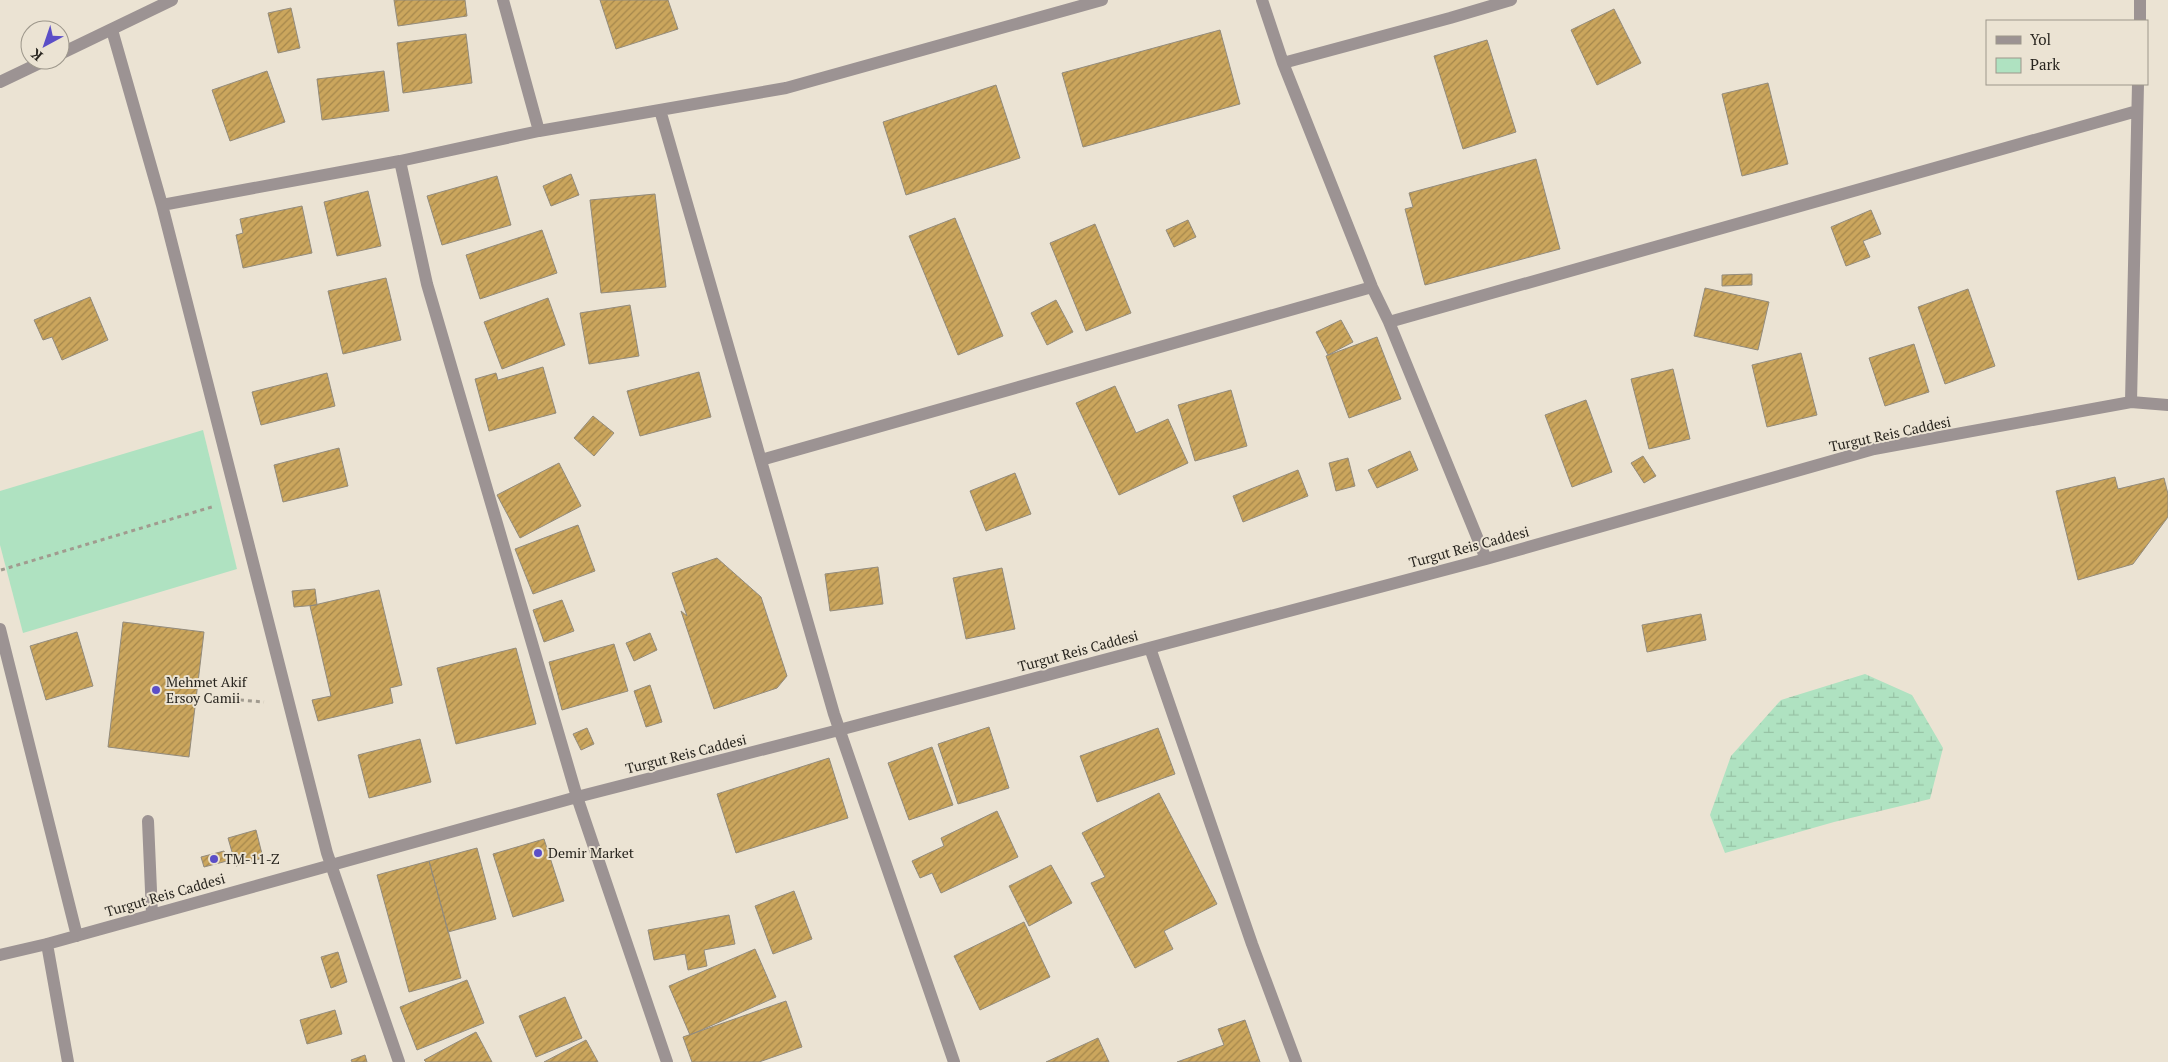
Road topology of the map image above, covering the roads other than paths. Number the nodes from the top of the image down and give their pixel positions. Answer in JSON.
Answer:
{"nodes":[{"id":1,"x":172,"y":0,"type":"edge"},
{"id":2,"x":504,"y":0,"type":"edge"},
{"id":3,"x":1102,"y":0,"type":"edge"},
{"id":4,"x":1262,"y":0,"type":"edge"},
{"id":5,"x":1511,"y":0,"type":"edge"},
{"id":6,"x":2140,"y":0,"type":"edge"},
{"id":7,"x":149,"y":5,"type":"edge"},
{"id":8,"x":2140,"y":20,"type":"edge"},
{"id":9,"x":112,"y":30,"type":"junction"},
{"id":10,"x":70,"y":49,"type":"edge"},
{"id":11,"x":1283,"y":63,"type":"junction"},
{"id":12,"x":25,"y":70,"type":"edge"},
{"id":13,"x":0,"y":82,"type":"edge"},
{"id":14,"x":2138,"y":85,"type":"edge"},
{"id":15,"x":660,"y":110,"type":"junction"},
{"id":16,"x":2137,"y":111,"type":"junction"},
{"id":17,"x":539,"y":131,"type":"junction"},
{"id":18,"x":400,"y":160,"type":"junction"},
{"id":19,"x":162,"y":204,"type":"junction"},
{"id":20,"x":1372,"y":287,"type":"junction"},
{"id":21,"x":1389,"y":322,"type":"junction"},
{"id":22,"x":2131,"y":402,"type":"junction"},
{"id":23,"x":2168,"y":405,"type":"edge"},
{"id":24,"x":761,"y":460,"type":"junction"},
{"id":25,"x":1486,"y":559,"type":"junction"},
{"id":26,"x":0,"y":629,"type":"edge"},
{"id":27,"x":1150,"y":648,"type":"junction"},
{"id":28,"x":839,"y":730,"type":"junction"},
{"id":29,"x":577,"y":797,"type":"junction"},
{"id":30,"x":148,"y":821,"type":"dead end"},
{"id":31,"x":331,"y":864,"type":"junction"},
{"id":32,"x":152,"y":914,"type":"junction"},
{"id":33,"x":76,"y":936,"type":"junction"},
{"id":34,"x":47,"y":944,"type":"junction"},
{"id":35,"x":0,"y":955,"type":"edge"},
{"id":36,"x":68,"y":1062,"type":"edge"},
{"id":37,"x":399,"y":1062,"type":"edge"},
{"id":38,"x":667,"y":1062,"type":"edge"},
{"id":39,"x":954,"y":1062,"type":"edge"},
{"id":40,"x":1296,"y":1062,"type":"edge"}],
"edges":[{"from":1,"to":7,"type":"street"},
{"from":2,"to":17,"type":"street"},
{"from":3,"to":15,"type":"street"},
{"from":4,"to":11,"type":"street"},
{"from":5,"to":11,"type":"street"},
{"from":6,"to":8,"type":"street"},
{"from":7,"to":9,"type":"street"},
{"from":9,"to":10,"type":"street"},
{"from":9,"to":19,"type":"street"},
{"from":11,"to":20,"type":"street"},
{"from":12,"to":13,"type":"street"},
{"from":14,"to":16,"type":"street"},
{"from":15,"to":17,"type":"street"},
{"from":15,"to":24,"type":"street"},
{"from":16,"to":21,"type":"street"},
{"from":16,"to":22,"type":"street"},
{"from":17,"to":18,"type":"street"},
{"from":18,"to":19,"type":"street"},
{"from":18,"to":29,"type":"street"},
{"from":19,"to":31,"type":"street"},
{"from":20,"to":21,"type":"street"},
{"from":20,"to":24,"type":"street"},
{"from":21,"to":25,"type":"street"},
{"from":22,"to":23,"type":"street","name":"Turgut Reis Caddesi"},
{"from":22,"to":25,"type":"street","name":"Turgut Reis Caddesi"},
{"from":24,"to":28,"type":"street"},
{"from":25,"to":27,"type":"street","name":"Turgut Reis Caddesi"},
{"from":26,"to":33,"type":"street"},
{"from":27,"to":28,"type":"street","name":"Turgut Reis Caddesi"},
{"from":27,"to":40,"type":"street"},
{"from":28,"to":29,"type":"street","name":"Turgut Reis Caddesi"},
{"from":28,"to":39,"type":"street"},
{"from":29,"to":31,"type":"street","name":"Turgut Reis Caddesi"},
{"from":29,"to":38,"type":"street"},
{"from":30,"to":32,"type":"street"},
{"from":31,"to":32,"type":"street","name":"Turgut Reis Caddesi"},
{"from":31,"to":37,"type":"street"},
{"from":32,"to":33,"type":"street","name":"Turgut Reis Caddesi"},
{"from":33,"to":34,"type":"street","name":"Turgut Reis Caddesi"},
{"from":34,"to":35,"type":"street","name":"Turgut Reis Caddesi"},
{"from":34,"to":36,"type":"street"}]}
